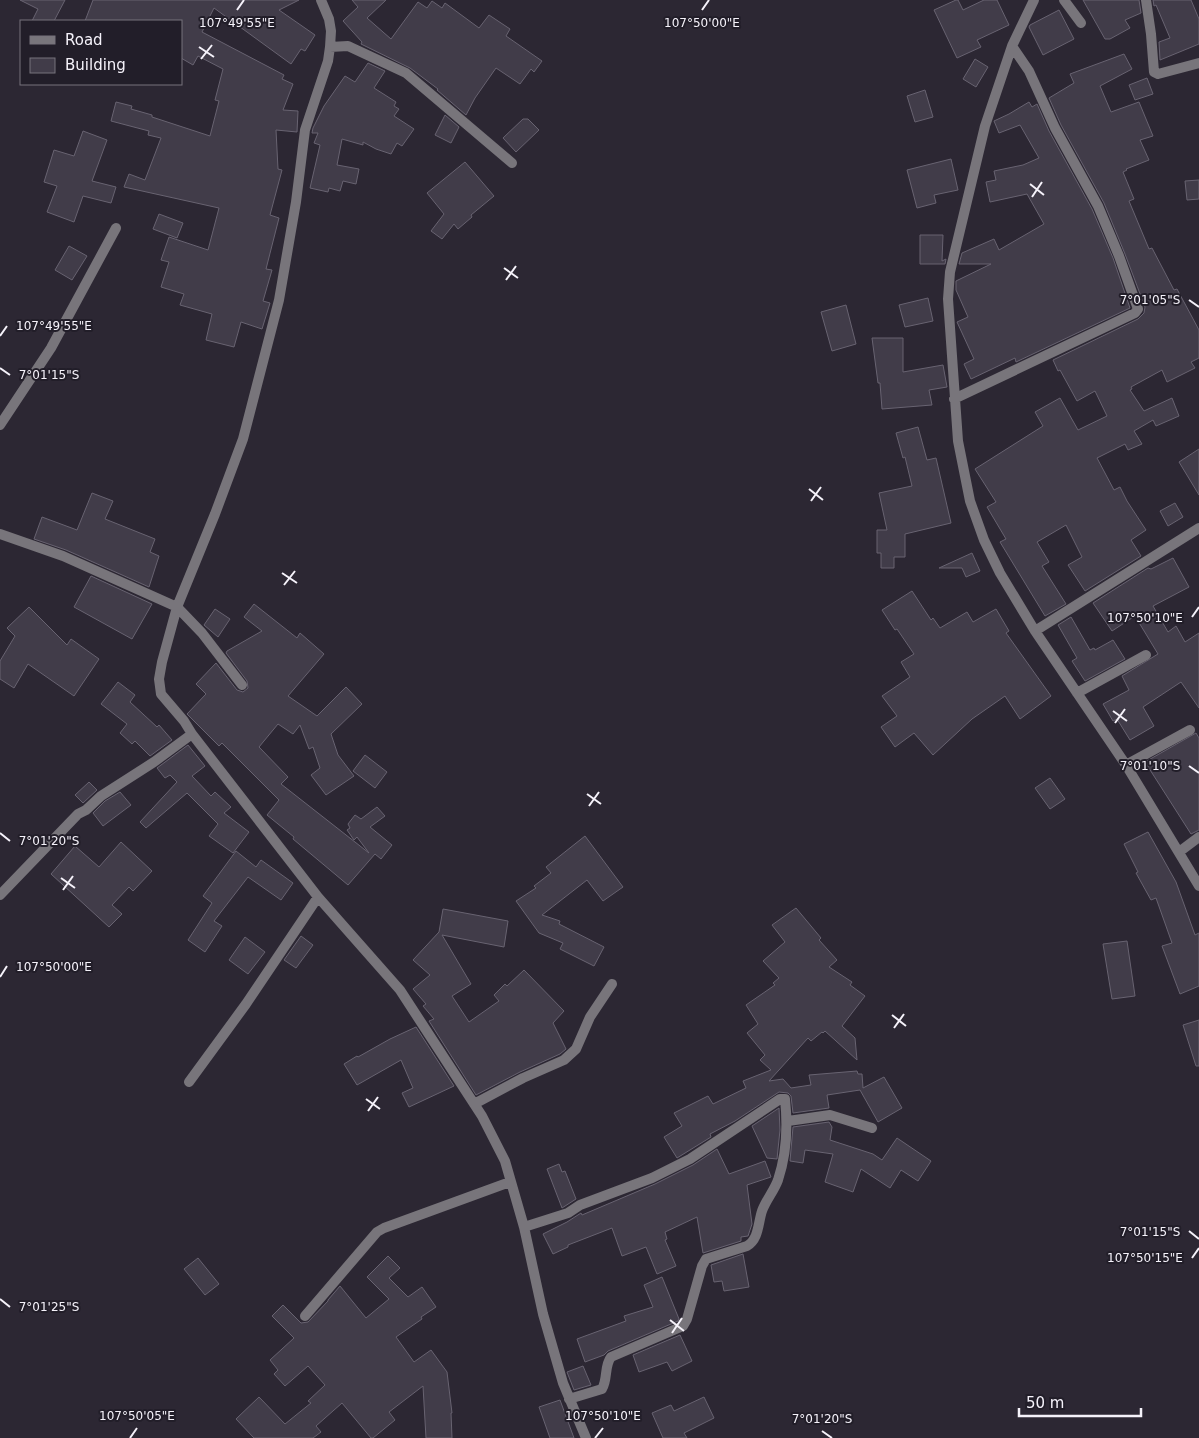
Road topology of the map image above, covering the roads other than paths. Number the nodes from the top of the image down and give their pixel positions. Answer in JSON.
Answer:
{"nodes":[{"id":1,"x":321,"y":0,"type":"edge"},
{"id":2,"x":1034,"y":0,"type":"edge"},
{"id":3,"x":1064,"y":0,"type":"edge"},
{"id":4,"x":1146,"y":0,"type":"edge"},
{"id":5,"x":1081,"y":23,"type":"dead end"},
{"id":6,"x":1012,"y":46,"type":"junction"},
{"id":7,"x":330,"y":47,"type":"junction"},
{"id":8,"x":1199,"y":63,"type":"edge"},
{"id":9,"x":512,"y":163,"type":"dead end"},
{"id":10,"x":116,"y":228,"type":"dead end"},
{"id":11,"x":954,"y":398,"type":"junction"},
{"id":12,"x":0,"y":425,"type":"edge"},
{"id":13,"x":1199,"y":528,"type":"edge"},
{"id":14,"x":0,"y":534,"type":"edge"},
{"id":15,"x":176,"y":608,"type":"junction"},
{"id":16,"x":1035,"y":630,"type":"junction"},
{"id":17,"x":1146,"y":655,"type":"dead end"},
{"id":18,"x":242,"y":685,"type":"dead end"},
{"id":19,"x":1077,"y":693,"type":"junction"},
{"id":20,"x":1190,"y":730,"type":"dead end"},
{"id":21,"x":192,"y":734,"type":"junction"},
{"id":22,"x":1126,"y":765,"type":"junction"},
{"id":23,"x":1199,"y":838,"type":"edge"},
{"id":24,"x":1180,"y":852,"type":"junction"},
{"id":25,"x":1199,"y":886,"type":"edge"},
{"id":26,"x":0,"y":895,"type":"edge"},
{"id":27,"x":318,"y":897,"type":"junction"},
{"id":28,"x":612,"y":984,"type":"dead end"},
{"id":29,"x":189,"y":1082,"type":"dead end"},
{"id":30,"x":474,"y":1104,"type":"junction"},
{"id":31,"x":788,"y":1121,"type":"junction"},
{"id":32,"x":872,"y":1128,"type":"dead end"},
{"id":33,"x":510,"y":1182,"type":"junction"},
{"id":34,"x":524,"y":1227,"type":"junction"},
{"id":35,"x":305,"y":1316,"type":"dead end"},
{"id":36,"x":569,"y":1399,"type":"junction"},
{"id":37,"x":586,"y":1438,"type":"edge"}],
"edges":[{"from":1,"to":7,"type":"street"},
{"from":2,"to":6,"type":"street"},
{"from":3,"to":5,"type":"street"},
{"from":4,"to":8,"type":"street"},
{"from":6,"to":11,"type":"street"},
{"from":6,"to":11,"type":"street"},
{"from":7,"to":9,"type":"street"},
{"from":7,"to":15,"type":"street"},
{"from":10,"to":12,"type":"street"},
{"from":11,"to":16,"type":"street"},
{"from":13,"to":16,"type":"street"},
{"from":14,"to":15,"type":"street"},
{"from":15,"to":18,"type":"street"},
{"from":15,"to":21,"type":"street"},
{"from":16,"to":19,"type":"street"},
{"from":17,"to":19,"type":"street"},
{"from":19,"to":22,"type":"street"},
{"from":20,"to":22,"type":"street"},
{"from":21,"to":26,"type":"street"},
{"from":21,"to":27,"type":"street"},
{"from":22,"to":24,"type":"street"},
{"from":23,"to":24,"type":"street"},
{"from":24,"to":25,"type":"street"},
{"from":27,"to":29,"type":"street"},
{"from":27,"to":30,"type":"street"},
{"from":28,"to":30,"type":"street"},
{"from":30,"to":33,"type":"street"},
{"from":31,"to":32,"type":"street"},
{"from":31,"to":34,"type":"street"},
{"from":31,"to":36,"type":"street"},
{"from":33,"to":34,"type":"street"},
{"from":33,"to":35,"type":"street"},
{"from":34,"to":36,"type":"street"},
{"from":36,"to":37,"type":"street"}]}
